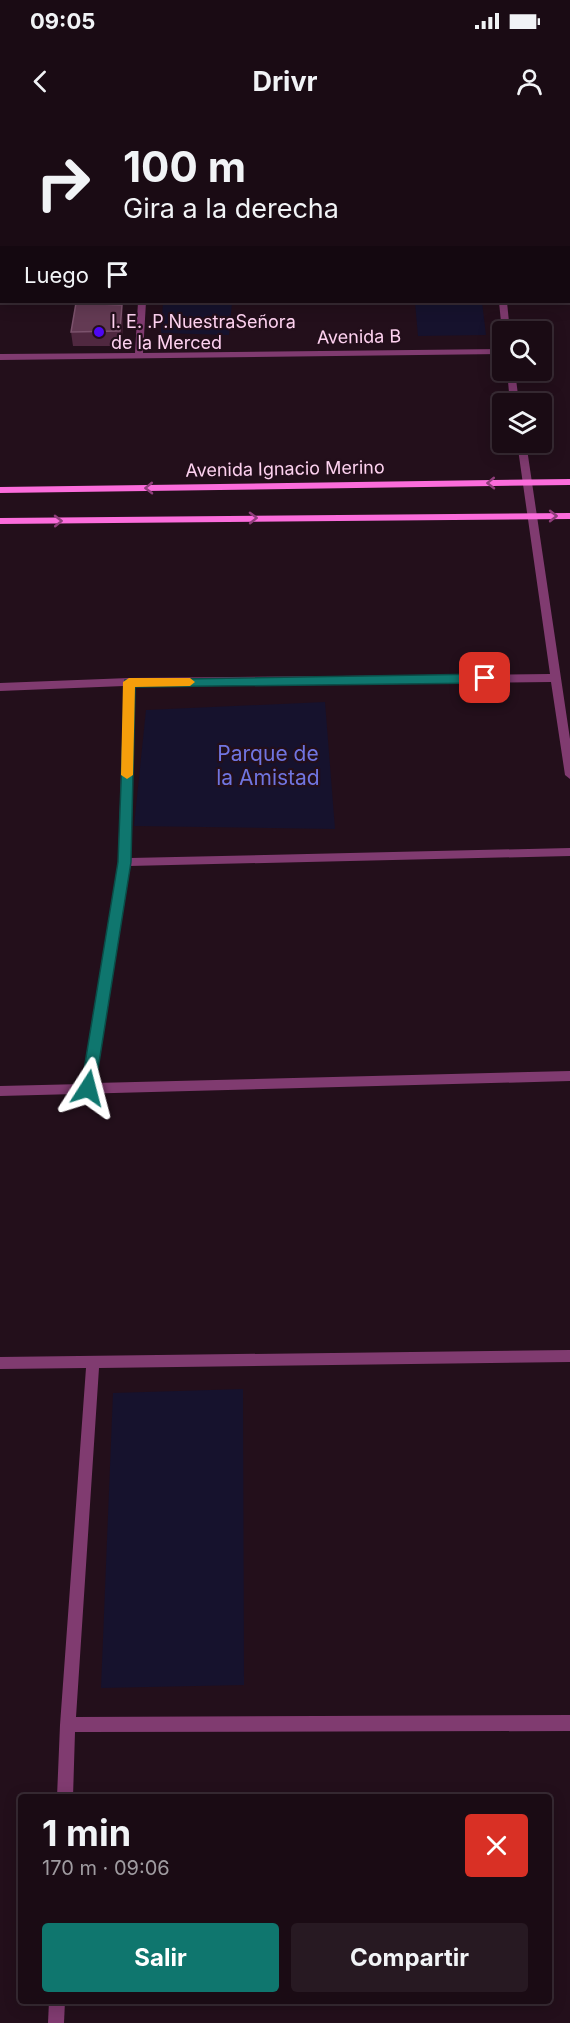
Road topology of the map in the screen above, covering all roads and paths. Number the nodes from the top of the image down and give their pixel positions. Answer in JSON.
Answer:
{"nodes":[{"id":1,"x":142,"y":303,"type":"edge"},
{"id":2,"x":504,"y":303,"type":"edge"},
{"id":3,"x":505,"y":321,"type":"edge"},
{"id":4,"x":492,"y":352,"type":"edge"},
{"id":5,"x":138,"y":356,"type":"junction"},
{"id":6,"x":0,"y":357,"type":"edge"},
{"id":7,"x":522,"y":453,"type":"edge"},
{"id":8,"x":570,"y":482,"type":"edge"},
{"id":9,"x":526,"y":483,"type":"junction"},
{"id":10,"x":0,"y":490,"type":"edge"},
{"id":11,"x":532,"y":516,"type":"junction"},
{"id":12,"x":570,"y":516,"type":"edge"},
{"id":13,"x":0,"y":521,"type":"edge"},
{"id":14,"x":556,"y":678,"type":"junction"},
{"id":15,"x":129,"y":682,"type":"junction"},
{"id":16,"x":0,"y":687,"type":"edge"},
{"id":17,"x":570,"y":775,"type":"edge"},
{"id":18,"x":570,"y":852,"type":"edge"},
{"id":19,"x":124,"y":862,"type":"junction"},
{"id":20,"x":570,"y":1076,"type":"edge"},
{"id":21,"x":88,"y":1088,"type":"junction"},
{"id":22,"x":0,"y":1091,"type":"edge"},
{"id":23,"x":570,"y":1356,"type":"edge"},
{"id":24,"x":93,"y":1361,"type":"junction"},
{"id":25,"x":0,"y":1363,"type":"edge"},
{"id":26,"x":570,"y":1723,"type":"edge"},
{"id":27,"x":68,"y":1725,"type":"junction"},
{"id":28,"x":65,"y":1794,"type":"edge"},
{"id":29,"x":57,"y":2004,"type":"edge"},
{"id":30,"x":56,"y":2023,"type":"edge"}],
"edges":[{"from":1,"to":5,"type":"street"},
{"from":2,"to":3,"type":"street"},
{"from":4,"to":5,"type":"street","name":"Avenida B"},
{"from":5,"to":6,"type":"street","name":"Avenida B"},
{"from":7,"to":9,"type":"street"},
{"from":8,"to":9,"type":"street","name":"Avenida Ignacio Merino"},
{"from":9,"to":10,"type":"street","name":"Avenida Ignacio Merino","one_way":true},
{"from":9,"to":11,"type":"street"},
{"from":11,"to":12,"type":"street","one_way":true},
{"from":13,"to":11,"type":"street","one_way":true},
{"from":11,"to":14,"type":"street"},
{"from":14,"to":15,"type":"street"},
{"from":14,"to":17,"type":"street"},
{"from":15,"to":16,"type":"street"},
{"from":15,"to":19,"type":"street"},
{"from":18,"to":19,"type":"street"},
{"from":19,"to":21,"type":"street"},
{"from":20,"to":21,"type":"street"},
{"from":21,"to":22,"type":"street"},
{"from":23,"to":24,"type":"street"},
{"from":24,"to":25,"type":"street"},
{"from":24,"to":27,"type":"street"},
{"from":26,"to":27,"type":"street"},
{"from":27,"to":28,"type":"street"},
{"from":29,"to":30,"type":"street"}]}
